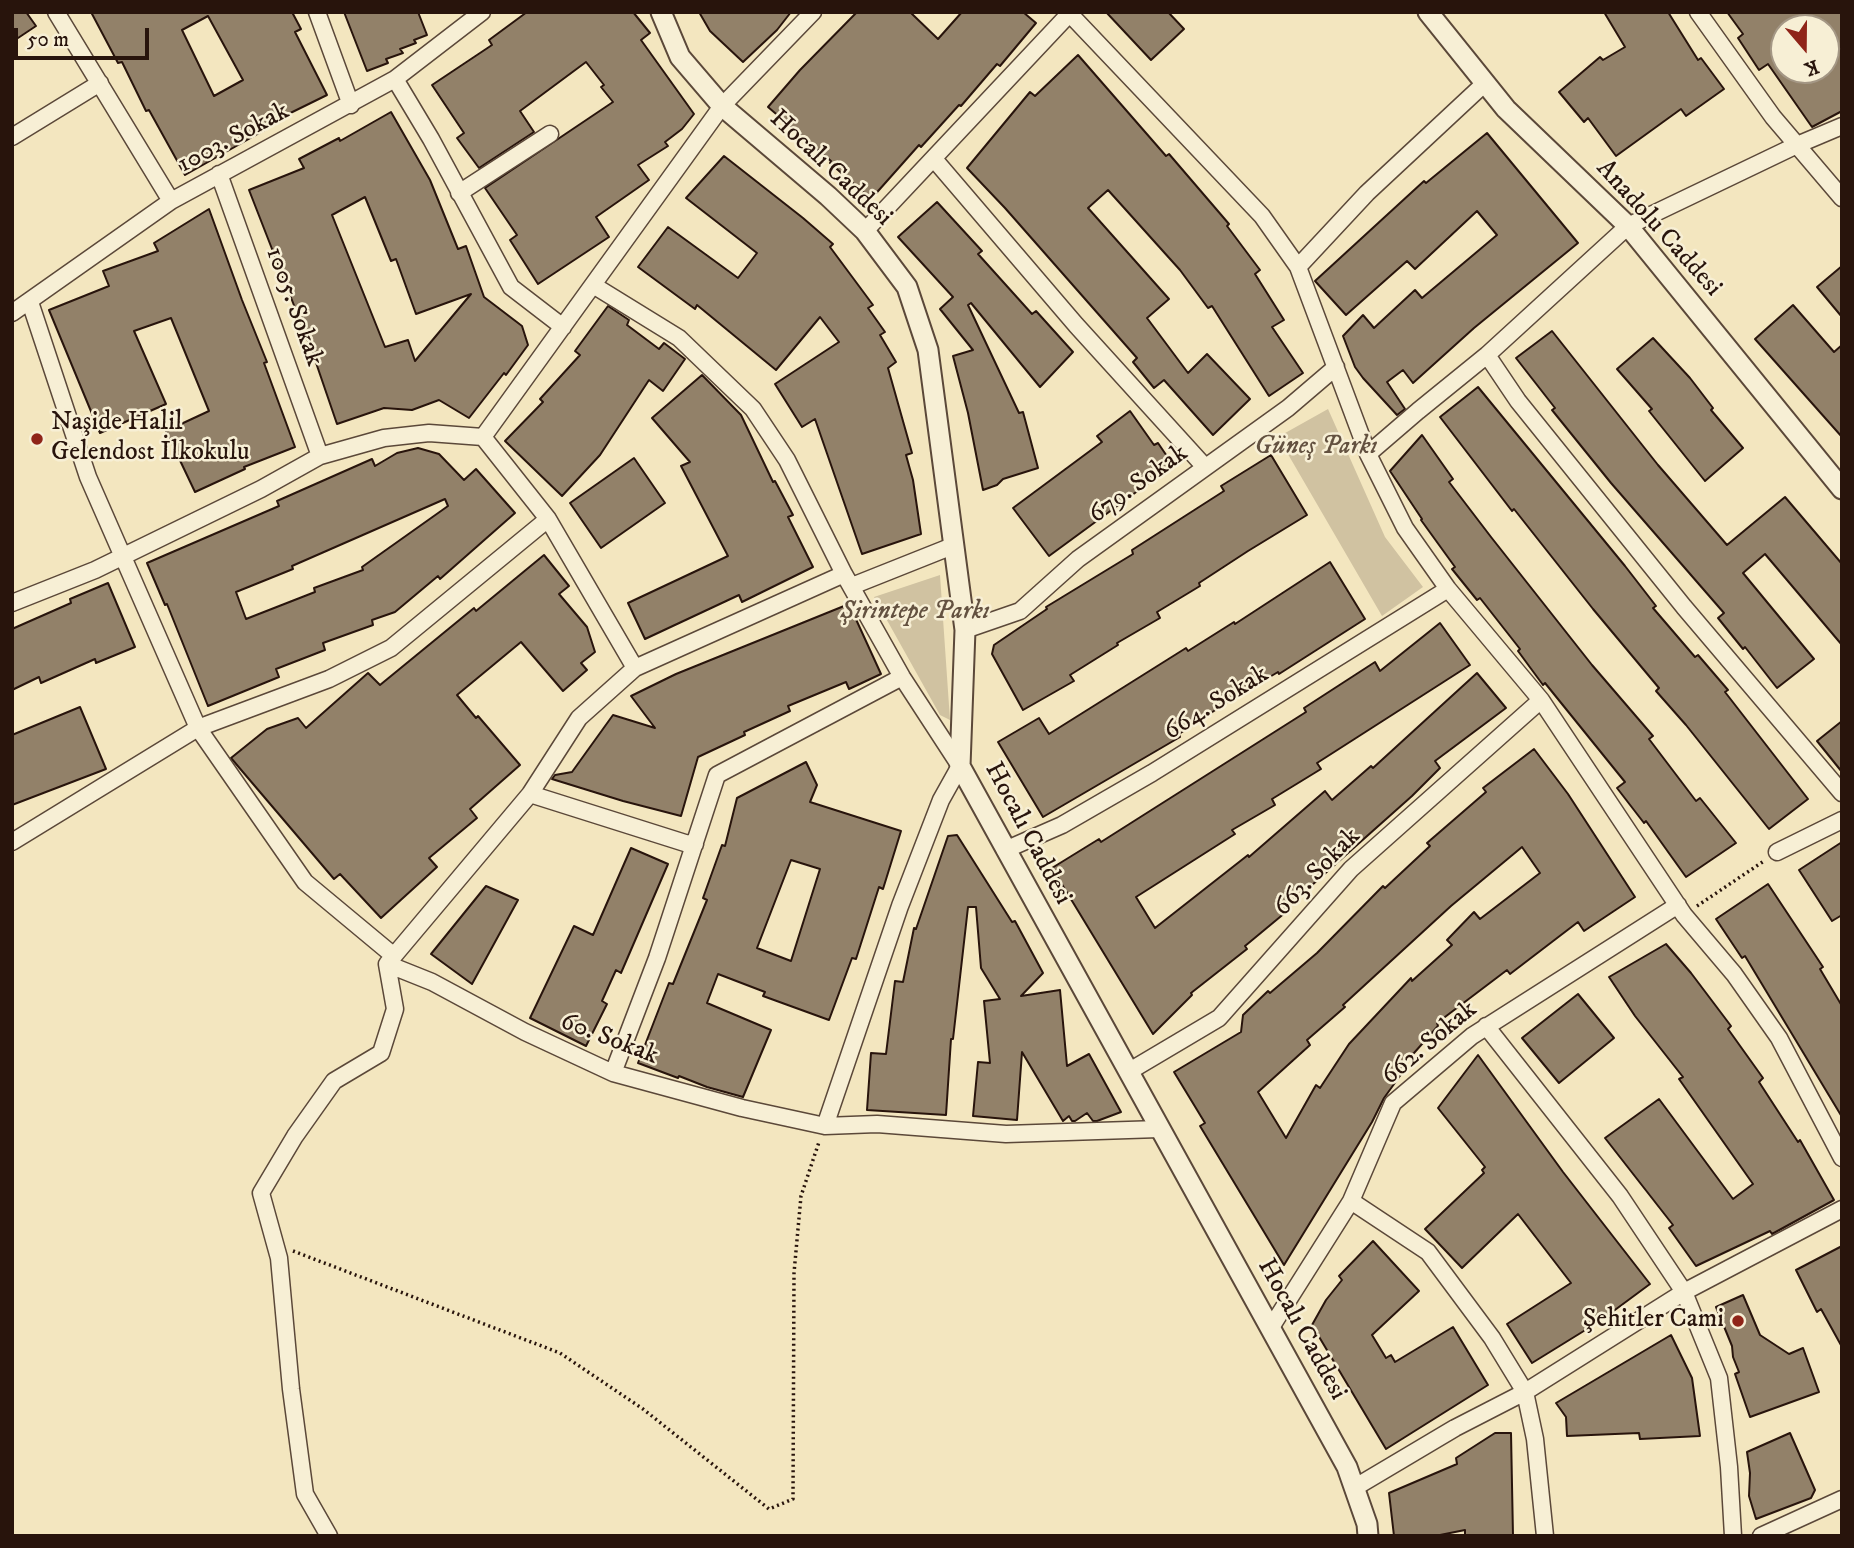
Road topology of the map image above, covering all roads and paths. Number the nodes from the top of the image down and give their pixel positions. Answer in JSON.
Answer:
{"nodes":[{"id":1,"x":56,"y":12,"type":"edge"},
{"id":2,"x":317,"y":12,"type":"edge"},
{"id":3,"x":482,"y":12,"type":"edge"},
{"id":4,"x":661,"y":12,"type":"edge"},
{"id":5,"x":813,"y":12,"type":"edge"},
{"id":6,"x":1428,"y":12,"type":"edge"},
{"id":7,"x":1698,"y":12,"type":"edge"},
{"id":8,"x":1069,"y":13,"type":"edge"},
{"id":9,"x":394,"y":79,"type":"junction"},
{"id":10,"x":100,"y":83,"type":"junction"},
{"id":11,"x":1484,"y":84,"type":"junction"},
{"id":12,"x":351,"y":105,"type":"junction"},
{"id":13,"x":722,"y":106,"type":"junction"},
{"id":14,"x":1842,"y":126,"type":"edge"},
{"id":15,"x":550,"y":134,"type":"dead end"},
{"id":16,"x":12,"y":137,"type":"edge"},
{"id":17,"x":1797,"y":145,"type":"junction"},
{"id":18,"x":934,"y":159,"type":"junction"},
{"id":19,"x":219,"y":174,"type":"junction"},
{"id":20,"x":459,"y":193,"type":"junction"},
{"id":21,"x":1842,"y":198,"type":"edge"},
{"id":22,"x":171,"y":201,"type":"junction"},
{"id":23,"x":1628,"y":226,"type":"junction"},
{"id":24,"x":865,"y":232,"type":"junction"},
{"id":25,"x":1298,"y":267,"type":"junction"},
{"id":26,"x":593,"y":285,"type":"junction"},
{"id":27,"x":30,"y":302,"type":"junction"},
{"id":28,"x":12,"y":313,"type":"edge"},
{"id":29,"x":563,"y":327,"type":"junction"},
{"id":30,"x":1487,"y":355,"type":"junction"},
{"id":31,"x":1336,"y":367,"type":"junction"},
{"id":32,"x":483,"y":437,"type":"junction"},
{"id":33,"x":1368,"y":454,"type":"junction"},
{"id":34,"x":320,"y":456,"type":"junction"},
{"id":35,"x":1205,"y":467,"type":"junction"},
{"id":36,"x":1842,"y":489,"type":"edge"},
{"id":37,"x":548,"y":519,"type":"junction"},
{"id":38,"x":955,"y":545,"type":"junction"},
{"id":39,"x":124,"y":556,"type":"junction"},
{"id":40,"x":848,"y":580,"type":"junction"},
{"id":41,"x":1448,"y":589,"type":"junction"},
{"id":42,"x":12,"y":603,"type":"edge"},
{"id":43,"x":965,"y":630,"type":"junction"},
{"id":44,"x":635,"y":668,"type":"junction"},
{"id":45,"x":902,"y":677,"type":"junction"},
{"id":46,"x":1541,"y":701,"type":"junction"},
{"id":47,"x":198,"y":728,"type":"junction"},
{"id":48,"x":960,"y":766,"type":"junction"},
{"id":49,"x":1842,"y":793,"type":"edge"},
{"id":50,"x":530,"y":794,"type":"junction"},
{"id":51,"x":1842,"y":820,"type":"edge"},
{"id":52,"x":12,"y":842,"type":"edge"},
{"id":53,"x":695,"y":844,"type":"junction"},
{"id":54,"x":1005,"y":850,"type":"junction"},
{"id":55,"x":1777,"y":852,"type":"joint"},
{"id":56,"x":1681,"y":910,"type":"junction"},
{"id":57,"x":391,"y":960,"type":"junction"},
{"id":58,"x":1486,"y":1026,"type":"junction"},
{"id":59,"x":1128,"y":1072,"type":"junction"},
{"id":60,"x":612,"y":1073,"type":"junction"},
{"id":61,"x":825,"y":1126,"type":"junction"},
{"id":62,"x":1159,"y":1129,"type":"junction"},
{"id":63,"x":1842,"y":1158,"type":"edge"},
{"id":64,"x":1351,"y":1200,"type":"junction"},
{"id":65,"x":1842,"y":1209,"type":"edge"},
{"id":66,"x":275,"y":1244,"type":"junction"},
{"id":67,"x":1685,"y":1292,"type":"junction"},
{"id":68,"x":1270,"y":1329,"type":"junction"},
{"id":69,"x":1525,"y":1391,"type":"junction"},
{"id":70,"x":1354,"y":1488,"type":"junction"},
{"id":71,"x":1842,"y":1499,"type":"edge"},
{"id":72,"x":328,"y":1536,"type":"edge"},
{"id":73,"x":1368,"y":1536,"type":"edge"},
{"id":74,"x":1545,"y":1536,"type":"edge"},
{"id":75,"x":1733,"y":1536,"type":"edge"},
{"id":76,"x":1760,"y":1536,"type":"edge"}],
"edges":[{"from":1,"to":10,"type":"street"},
{"from":2,"to":12,"type":"street"},
{"from":3,"to":9,"type":"street","name":"1003. Sokak"},
{"from":4,"to":13,"type":"street","name":"Hocalı Caddesi"},
{"from":5,"to":13,"type":"street"},
{"from":6,"to":11,"type":"street","name":"Anadolu Caddesi"},
{"from":7,"to":17,"type":"street"},
{"from":8,"to":18,"type":"street"},
{"from":8,"to":25,"type":"street"},
{"from":9,"to":12,"type":"street","name":"1003. Sokak"},
{"from":9,"to":20,"type":"street"},
{"from":10,"to":16,"type":"street"},
{"from":10,"to":22,"type":"street"},
{"from":11,"to":23,"type":"street","name":"Anadolu Caddesi"},
{"from":11,"to":25,"type":"street"},
{"from":12,"to":19,"type":"street","name":"1003. Sokak"},
{"from":13,"to":24,"type":"street","name":"Hocalı Caddesi"},
{"from":13,"to":26,"type":"street"},
{"from":14,"to":17,"type":"street"},
{"from":15,"to":20,"type":"street"},
{"from":17,"to":21,"type":"street"},
{"from":17,"to":23,"type":"street"},
{"from":18,"to":24,"type":"street"},
{"from":18,"to":35,"type":"street"},
{"from":19,"to":22,"type":"street","name":"1003. Sokak"},
{"from":19,"to":34,"type":"street","name":"1005. Sokak"},
{"from":20,"to":29,"type":"street"},
{"from":22,"to":27,"type":"street","name":"1003. Sokak"},
{"from":23,"to":30,"type":"street"},
{"from":23,"to":36,"type":"street","name":"Anadolu Caddesi"},
{"from":24,"to":38,"type":"street","name":"Hocalı Caddesi"},
{"from":25,"to":31,"type":"street"},
{"from":26,"to":29,"type":"street"},
{"from":26,"to":40,"type":"street"},
{"from":27,"to":28,"type":"street","name":"1003. Sokak"},
{"from":27,"to":39,"type":"street","name":"60. Sokak"},
{"from":29,"to":32,"type":"street"},
{"from":30,"to":33,"type":"street"},
{"from":30,"to":49,"type":"street"},
{"from":31,"to":33,"type":"street"},
{"from":31,"to":35,"type":"street","name":"679. Sokak"},
{"from":32,"to":34,"type":"street"},
{"from":32,"to":37,"type":"street"},
{"from":33,"to":41,"type":"street"},
{"from":34,"to":39,"type":"street"},
{"from":35,"to":43,"type":"street","name":"679. Sokak"},
{"from":37,"to":44,"type":"street"},
{"from":37,"to":47,"type":"street"},
{"from":38,"to":40,"type":"street"},
{"from":38,"to":43,"type":"street","name":"Hocalı Caddesi"},
{"from":39,"to":42,"type":"street"},
{"from":39,"to":47,"type":"street","name":"60. Sokak"},
{"from":40,"to":44,"type":"street"},
{"from":40,"to":45,"type":"street"},
{"from":41,"to":46,"type":"street"},
{"from":41,"to":54,"type":"street","name":"664. Sokak"},
{"from":43,"to":48,"type":"street","name":"Hocalı Caddesi"},
{"from":44,"to":50,"type":"street"},
{"from":45,"to":48,"type":"street"},
{"from":45,"to":53,"type":"street"},
{"from":46,"to":56,"type":"street"},
{"from":46,"to":59,"type":"street","name":"663. Sokak"},
{"from":47,"to":52,"type":"street"},
{"from":47,"to":57,"type":"street","name":"60. Sokak"},
{"from":48,"to":54,"type":"street","name":"Hocalı Caddesi"},
{"from":48,"to":61,"type":"street"},
{"from":50,"to":53,"type":"street"},
{"from":50,"to":57,"type":"street"},
{"from":51,"to":55,"type":"street"},
{"from":53,"to":60,"type":"street"},
{"from":54,"to":59,"type":"street","name":"Hocalı Caddesi"},
{"from":55,"to":56,"type":"path"},
{"from":56,"to":58,"type":"street","name":"662. Sokak"},
{"from":56,"to":63,"type":"street"},
{"from":57,"to":60,"type":"street","name":"60. Sokak"},
{"from":57,"to":66,"type":"street"},
{"from":58,"to":64,"type":"street","name":"662. Sokak"},
{"from":58,"to":67,"type":"street"},
{"from":59,"to":62,"type":"street","name":"Hocalı Caddesi"},
{"from":60,"to":61,"type":"street","name":"60. Sokak"},
{"from":61,"to":62,"type":"street","name":"60. Sokak"},
{"from":61,"to":66,"type":"path"},
{"from":62,"to":68,"type":"street","name":"Hocalı Caddesi"},
{"from":64,"to":68,"type":"street","name":"662. Sokak"},
{"from":64,"to":69,"type":"street"},
{"from":65,"to":67,"type":"street"},
{"from":66,"to":72,"type":"street"},
{"from":67,"to":69,"type":"street"},
{"from":67,"to":75,"type":"street"},
{"from":68,"to":70,"type":"street","name":"Hocalı Caddesi"},
{"from":69,"to":70,"type":"street"},
{"from":69,"to":74,"type":"street"},
{"from":70,"to":73,"type":"street","name":"Hocalı Caddesi"},
{"from":71,"to":76,"type":"street"}]}
